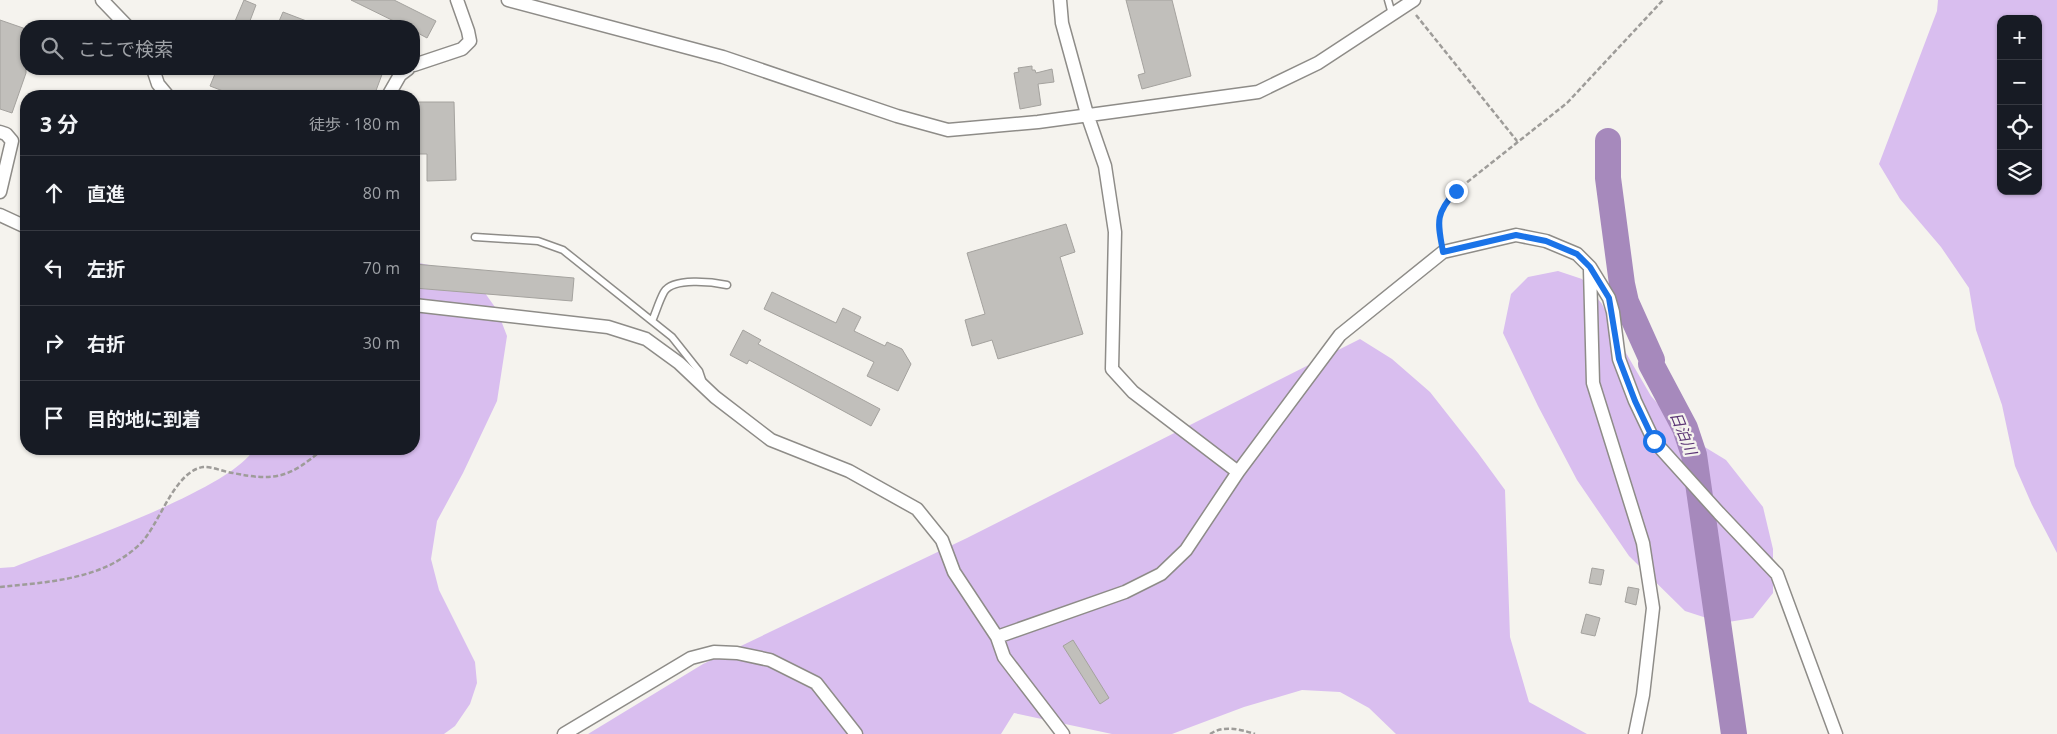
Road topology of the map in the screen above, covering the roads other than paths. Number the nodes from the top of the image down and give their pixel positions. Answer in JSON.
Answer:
{"nodes":[{"id":1,"x":102,"y":0,"type":"edge"},
{"id":2,"x":457,"y":0,"type":"edge"},
{"id":3,"x":508,"y":0,"type":"edge"},
{"id":4,"x":1060,"y":0,"type":"edge"},
{"id":5,"x":1388,"y":0,"type":"edge"},
{"id":6,"x":1409,"y":1,"type":"edge"},
{"id":7,"x":1392,"y":14,"type":"junction"},
{"id":8,"x":121,"y":20,"type":"edge"},
{"id":9,"x":420,"y":63,"type":"edge"},
{"id":10,"x":155,"y":75,"type":"edge"},
{"id":11,"x":400,"y":75,"type":"edge"},
{"id":12,"x":163,"y":90,"type":"edge"},
{"id":13,"x":391,"y":90,"type":"edge"},
{"id":14,"x":1087,"y":114,"type":"junction"},
{"id":15,"x":0,"y":132,"type":"edge"},
{"id":16,"x":0,"y":192,"type":"edge"},
{"id":17,"x":0,"y":215,"type":"edge"},
{"id":18,"x":20,"y":224,"type":"edge"},
{"id":19,"x":475,"y":237,"type":"dead end"},
{"id":20,"x":1590,"y":267,"type":"junction"},
{"id":21,"x":727,"y":285,"type":"dead end"},
{"id":22,"x":420,"y":305,"type":"edge"},
{"id":23,"x":652,"y":321,"type":"junction"},
{"id":24,"x":704,"y":386,"type":"junction"},
{"id":25,"x":1238,"y":472,"type":"junction"},
{"id":26,"x":997,"y":637,"type":"junction"},
{"id":27,"x":564,"y":734,"type":"edge"},
{"id":28,"x":856,"y":734,"type":"edge"},
{"id":29,"x":1062,"y":734,"type":"edge"},
{"id":30,"x":1635,"y":734,"type":"edge"},
{"id":31,"x":1836,"y":734,"type":"edge"}],
"edges":[{"from":1,"to":8,"type":"street"},
{"from":2,"to":9,"type":"street"},
{"from":3,"to":14,"type":"street"},
{"from":4,"to":14,"type":"street"},
{"from":5,"to":7,"type":"lane"},
{"from":6,"to":7,"type":"street"},
{"from":7,"to":14,"type":"street"},
{"from":10,"to":12,"type":"street"},
{"from":11,"to":13,"type":"street"},
{"from":14,"to":25,"type":"street"},
{"from":15,"to":16,"type":"street"},
{"from":17,"to":18,"type":"street"},
{"from":19,"to":23,"type":"lane"},
{"from":20,"to":25,"type":"street"},
{"from":20,"to":30,"type":"street"},
{"from":20,"to":31,"type":"street"},
{"from":21,"to":23,"type":"lane"},
{"from":22,"to":24,"type":"street"},
{"from":23,"to":24,"type":"lane"},
{"from":24,"to":26,"type":"street"},
{"from":25,"to":26,"type":"street"},
{"from":26,"to":29,"type":"street"},
{"from":27,"to":28,"type":"street"}]}
